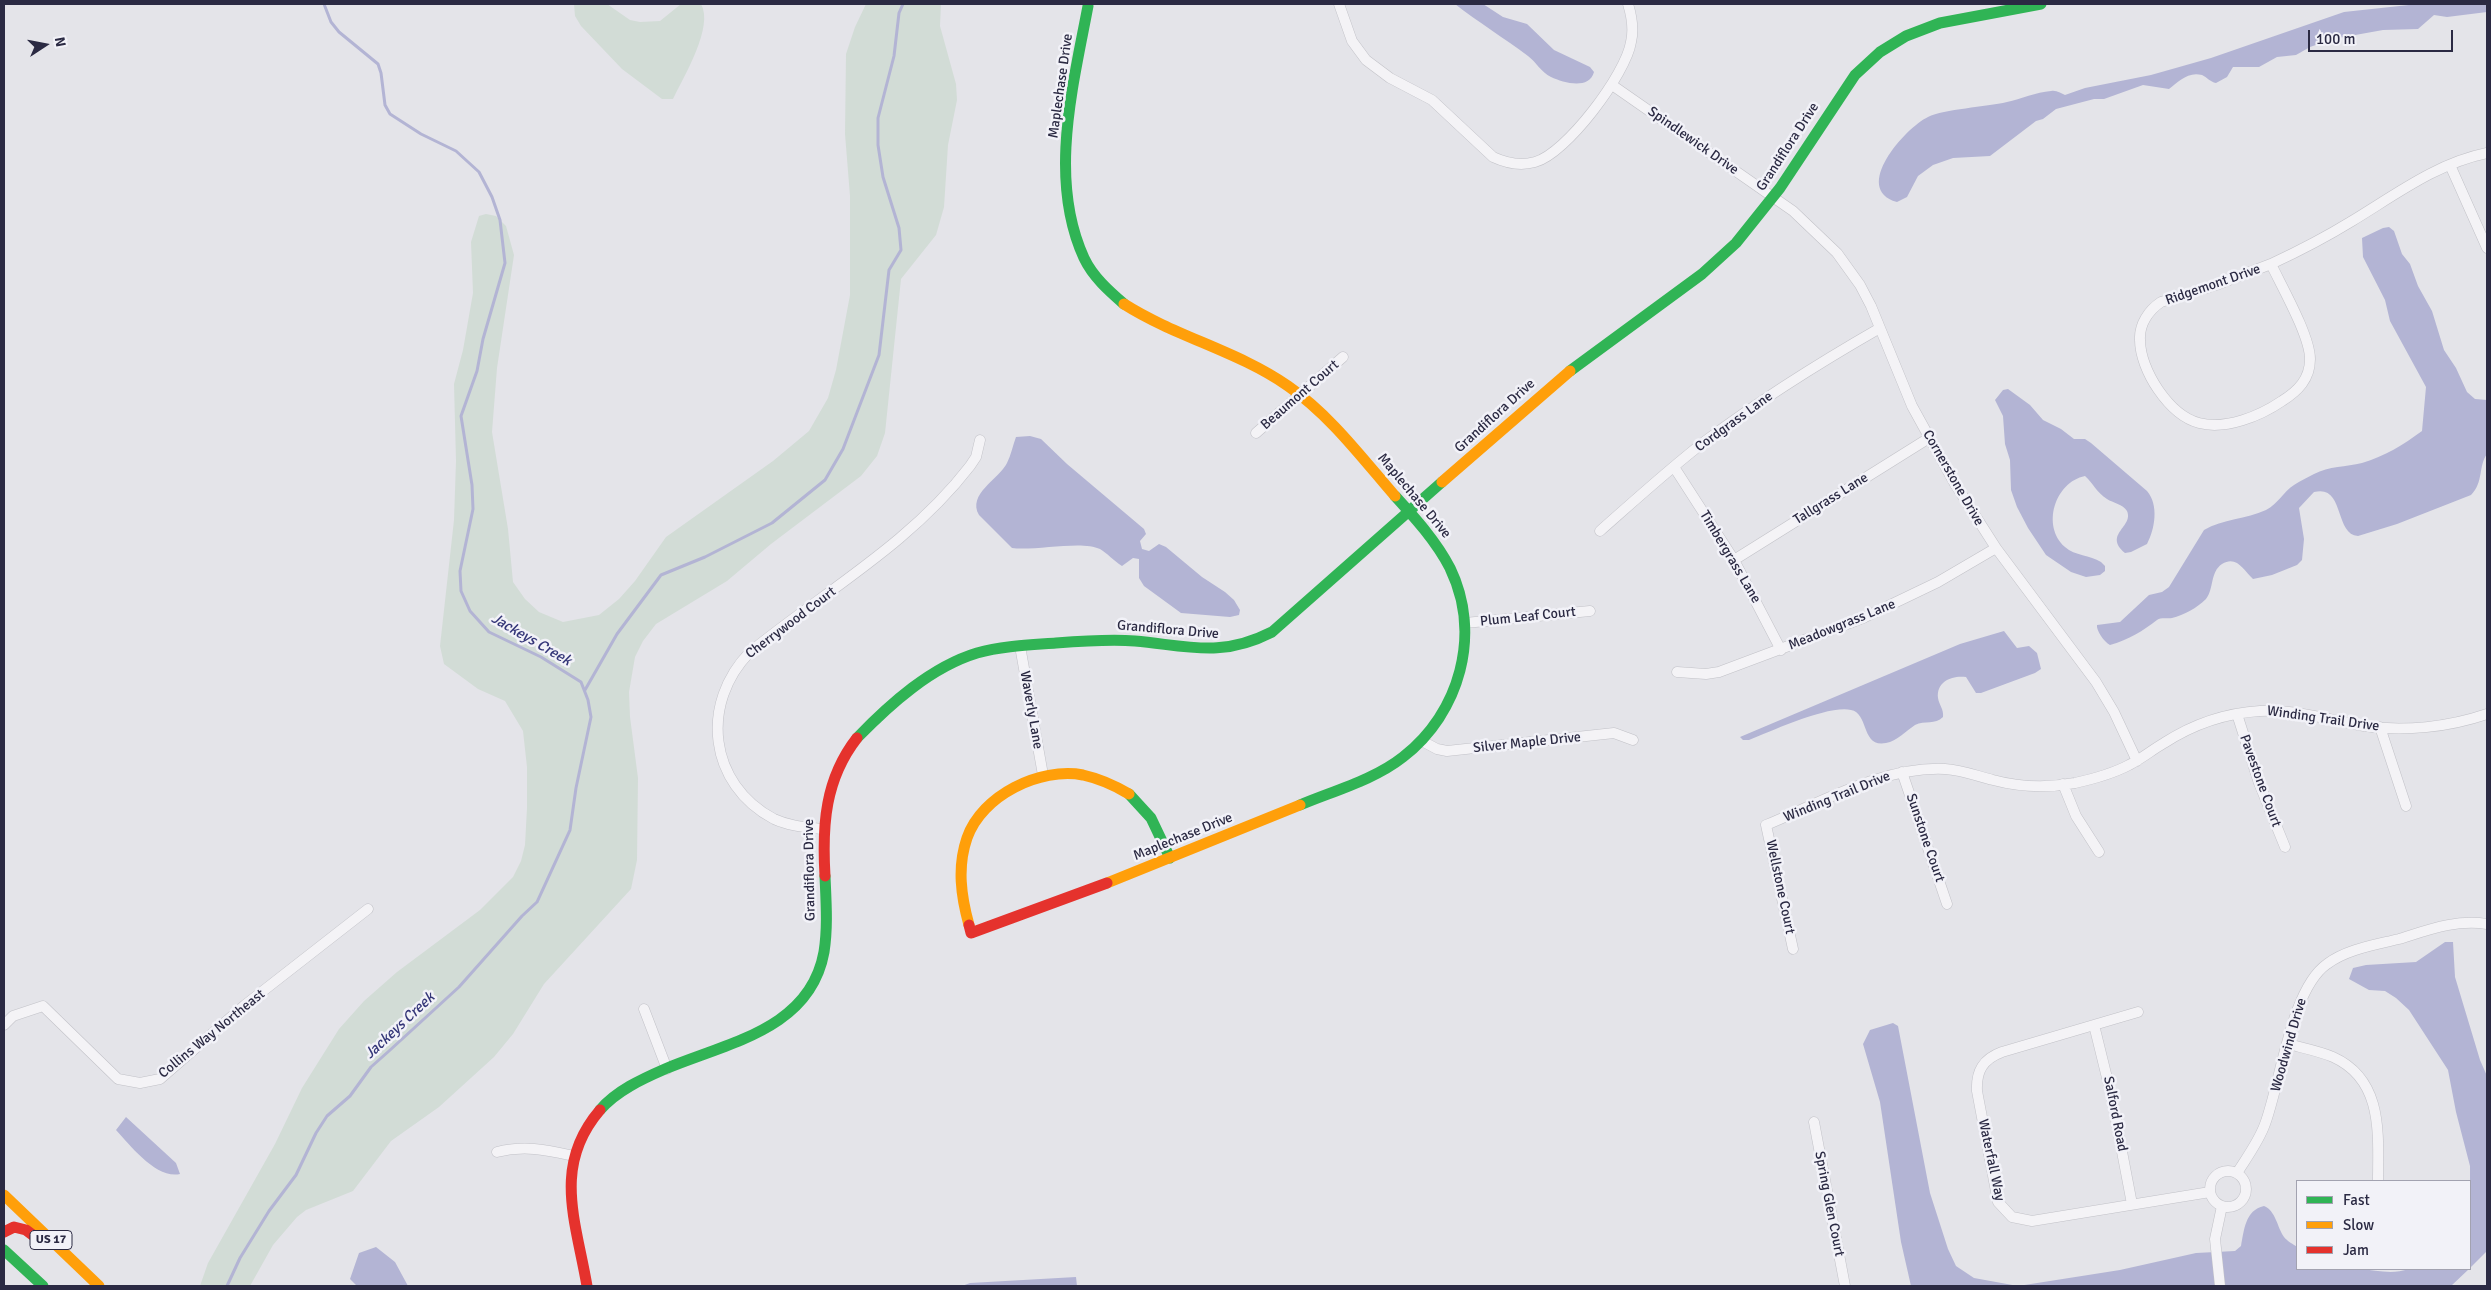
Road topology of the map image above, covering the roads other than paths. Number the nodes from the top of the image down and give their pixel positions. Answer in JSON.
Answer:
{"nodes":[{"id":1,"x":1339,"y":4,"type":"edge"},
{"id":2,"x":1628,"y":4,"type":"edge"},
{"id":3,"x":2041,"y":4,"type":"edge"},
{"id":4,"x":1088,"y":6,"type":"dead end"},
{"id":5,"x":1612,"y":85,"type":"junction"},
{"id":6,"x":2487,"y":153,"type":"edge"},
{"id":7,"x":2450,"y":165,"type":"junction"},
{"id":8,"x":1774,"y":197,"type":"junction"},
{"id":9,"x":2487,"y":248,"type":"edge"},
{"id":10,"x":2271,"y":264,"type":"junction"},
{"id":11,"x":1880,"y":328,"type":"junction"},
{"id":12,"x":1343,"y":357,"type":"dead end"},
{"id":13,"x":1300,"y":395,"type":"junction"},
{"id":14,"x":1256,"y":433,"type":"dead end"},
{"id":15,"x":1929,"y":438,"type":"junction"},
{"id":16,"x":980,"y":440,"type":"dead end"},
{"id":17,"x":1674,"y":467,"type":"junction"},
{"id":18,"x":1410,"y":512,"type":"junction"},
{"id":19,"x":1600,"y":531,"type":"dead end"},
{"id":20,"x":1996,"y":548,"type":"junction"},
{"id":21,"x":1734,"y":560,"type":"junction"},
{"id":22,"x":1590,"y":611,"type":"dead end"},
{"id":23,"x":1466,"y":623,"type":"junction"},
{"id":24,"x":1020,"y":646,"type":"junction"},
{"id":25,"x":1781,"y":650,"type":"junction"},
{"id":26,"x":1677,"y":672,"type":"dead end"},
{"id":27,"x":2237,"y":714,"type":"junction"},
{"id":28,"x":2487,"y":714,"type":"edge"},
{"id":29,"x":2380,"y":727,"type":"junction"},
{"id":30,"x":1633,"y":740,"type":"dead end"},
{"id":31,"x":1422,"y":741,"type":"junction"},
{"id":32,"x":2137,"y":761,"type":"junction"},
{"id":33,"x":1902,"y":772,"type":"junction"},
{"id":34,"x":1043,"y":775,"type":"junction"},
{"id":35,"x":2063,"y":784,"type":"junction"},
{"id":36,"x":2406,"y":806,"type":"dead end"},
{"id":37,"x":1766,"y":825,"type":"joint"},
{"id":38,"x":822,"y":829,"type":"junction"},
{"id":39,"x":2285,"y":846,"type":"dead end"},
{"id":40,"x":2099,"y":852,"type":"dead end"},
{"id":41,"x":1170,"y":858,"type":"junction"},
{"id":42,"x":1947,"y":904,"type":"dead end"},
{"id":43,"x":368,"y":909,"type":"dead end"},
{"id":44,"x":2487,"y":924,"type":"edge"},
{"id":45,"x":1793,"y":949,"type":"dead end"},
{"id":46,"x":644,"y":1009,"type":"dead end"},
{"id":47,"x":2138,"y":1012,"type":"dead end"},
{"id":48,"x":4,"y":1025,"type":"edge"},
{"id":49,"x":2094,"y":1025,"type":"junction"},
{"id":50,"x":2288,"y":1044,"type":"junction"},
{"id":51,"x":667,"y":1069,"type":"junction"},
{"id":52,"x":1814,"y":1122,"type":"dead end"},
{"id":53,"x":496,"y":1152,"type":"dead end"},
{"id":54,"x":574,"y":1156,"type":"junction"},
{"id":55,"x":2237,"y":1173,"type":"junction"},
{"id":56,"x":2378,"y":1180,"type":"edge"},
{"id":57,"x":2210,"y":1192,"type":"junction"},
{"id":58,"x":4,"y":1195,"type":"edge"},
{"id":59,"x":2132,"y":1204,"type":"junction"},
{"id":60,"x":2222,"y":1206,"type":"junction"},
{"id":61,"x":4,"y":1232,"type":"edge"},
{"id":62,"x":4,"y":1250,"type":"edge"},
{"id":63,"x":87,"y":1274,"type":"junction"},
{"id":64,"x":43,"y":1286,"type":"edge"},
{"id":65,"x":99,"y":1286,"type":"edge"},
{"id":66,"x":587,"y":1286,"type":"edge"},
{"id":67,"x":1845,"y":1286,"type":"edge"},
{"id":68,"x":2220,"y":1286,"type":"edge"}],
"edges":[{"from":1,"to":5,"type":"street"},
{"from":2,"to":5,"type":"street"},
{"from":3,"to":8,"type":"main road","name":"Grandiflora Drive"},
{"from":4,"to":13,"type":"main road","name":"Maplechase Drive"},
{"from":5,"to":8,"type":"street","name":"Spindlewick Drive"},
{"from":6,"to":7,"type":"street","name":"Ridgemont Drive"},
{"from":7,"to":9,"type":"street"},
{"from":7,"to":10,"type":"street","name":"Ridgemont Drive"},
{"from":8,"to":11,"type":"street","name":"Cornerstone Drive"},
{"from":8,"to":18,"type":"main road","name":"Grandiflora Drive"},
{"from":10,"to":10,"type":"street","name":"Ridgemont Drive"},
{"from":11,"to":15,"type":"street","name":"Cornerstone Drive"},
{"from":11,"to":17,"type":"street","name":"Cordgrass Lane"},
{"from":12,"to":13,"type":"street","name":"Beaumont Court"},
{"from":13,"to":14,"type":"street","name":"Beaumont Court"},
{"from":13,"to":18,"type":"main road","name":"Maplechase Drive"},
{"from":15,"to":20,"type":"street","name":"Cornerstone Drive"},
{"from":15,"to":21,"type":"street","name":"Tallgrass Lane"},
{"from":16,"to":38,"type":"street","name":"Cherrywood Court"},
{"from":17,"to":19,"type":"street","name":"Cordgrass Lane"},
{"from":17,"to":21,"type":"street","name":"Timbergrass Lane"},
{"from":18,"to":23,"type":"main road","name":"Maplechase Drive"},
{"from":18,"to":24,"type":"main road","name":"Grandiflora Drive"},
{"from":20,"to":25,"type":"street","name":"Meadowgrass Lane"},
{"from":20,"to":32,"type":"street","name":"Cornerstone Drive"},
{"from":21,"to":25,"type":"street","name":"Timbergrass Lane"},
{"from":22,"to":23,"type":"street","name":"Plum Leaf Court"},
{"from":23,"to":31,"type":"main road","name":"Maplechase Drive"},
{"from":24,"to":34,"type":"street","name":"Waverly Lane"},
{"from":24,"to":38,"type":"main road","name":"Grandiflora Drive"},
{"from":25,"to":26,"type":"street","name":"Meadowgrass Lane"},
{"from":27,"to":29,"type":"street","name":"Winding Trail Drive"},
{"from":27,"to":32,"type":"street","name":"Winding Trail Drive"},
{"from":27,"to":39,"type":"street","name":"Pavestone Court"},
{"from":28,"to":29,"type":"street","name":"Winding Trail Drive"},
{"from":29,"to":36,"type":"street"},
{"from":30,"to":31,"type":"street","name":"Silver Maple Drive"},
{"from":31,"to":41,"type":"main road","name":"Maplechase Drive"},
{"from":32,"to":35,"type":"street","name":"Winding Trail Drive"},
{"from":33,"to":35,"type":"street","name":"Winding Trail Drive"},
{"from":33,"to":37,"type":"street","name":"Winding Trail Drive"},
{"from":33,"to":42,"type":"street","name":"Sunstone Court"},
{"from":34,"to":41,"type":"main road"},
{"from":34,"to":41,"type":"main road","name":"Maplechase Drive"},
{"from":35,"to":40,"type":"street"},
{"from":37,"to":45,"type":"street","name":"Wellstone Court"},
{"from":38,"to":51,"type":"main road","name":"Grandiflora Drive"},
{"from":43,"to":48,"type":"street","name":"Collins Way Northeast"},
{"from":44,"to":50,"type":"street","name":"Woodwind Drive"},
{"from":46,"to":51,"type":"street"},
{"from":47,"to":49,"type":"street","name":"Waterfall Way"},
{"from":49,"to":59,"type":"street","name":"Salford Road"},
{"from":49,"to":59,"type":"street","name":"Waterfall Way"},
{"from":50,"to":55,"type":"street","name":"Woodwind Drive"},
{"from":50,"to":56,"type":"street"},
{"from":51,"to":54,"type":"main road","name":"Grandiflora Drive"},
{"from":52,"to":67,"type":"street","name":"Spring Glen Court"},
{"from":53,"to":54,"type":"street"},
{"from":54,"to":66,"type":"main road","name":"Grandiflora Drive"},
{"from":55,"to":57,"type":"street"},
{"from":55,"to":60,"type":"street"},
{"from":57,"to":59,"type":"street","name":"Waterfall Way"},
{"from":57,"to":60,"type":"street"},
{"from":58,"to":63,"type":"main road","number":"US 17"},
{"from":60,"to":68,"type":"street"},
{"from":61,"to":63,"type":"main road"},
{"from":62,"to":64,"type":"main road","number":"US 17"},
{"from":63,"to":65,"type":"main road","number":"US 17"}]}
